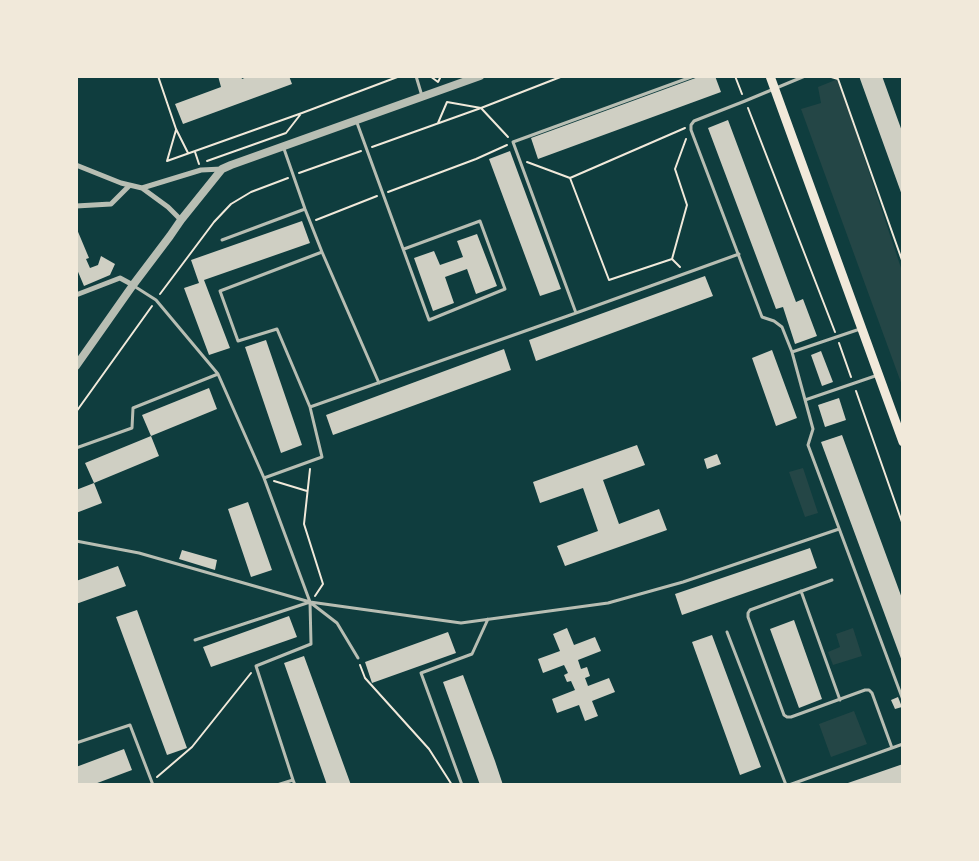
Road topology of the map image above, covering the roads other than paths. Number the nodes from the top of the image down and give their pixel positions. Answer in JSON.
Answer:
{"nodes":[{"id":1,"x":416,"y":76,"type":"edge"},
{"id":2,"x":480,"y":76,"type":"edge"},
{"id":3,"x":694,"y":76,"type":"edge"},
{"id":4,"x":770,"y":76,"type":"edge"},
{"id":5,"x":805,"y":76,"type":"edge"},
{"id":6,"x":775,"y":89,"type":"junction"},
{"id":7,"x":422,"y":96,"type":"junction"},
{"id":8,"x":356,"y":120,"type":"junction"},
{"id":9,"x":283,"y":146,"type":"junction"},
{"id":10,"x":76,"y":164,"type":"edge"},
{"id":11,"x":222,"y":169,"type":"junction"},
{"id":12,"x":129,"y":186,"type":"junction"},
{"id":13,"x":142,"y":188,"type":"junction"},
{"id":14,"x":76,"y":206,"type":"edge"},
{"id":15,"x":305,"y":209,"type":"junction"},
{"id":16,"x":181,"y":220,"type":"junction"},
{"id":17,"x":222,"y":240,"type":"dead end"},
{"id":18,"x":404,"y":249,"type":"junction"},
{"id":19,"x":322,"y":252,"type":"junction"},
{"id":20,"x":739,"y":254,"type":"junction"},
{"id":21,"x":133,"y":285,"type":"junction"},
{"id":22,"x":76,"y":295,"type":"edge"},
{"id":23,"x":576,"y":313,"type":"junction"},
{"id":24,"x":862,"y":328,"type":"junction"},
{"id":25,"x":792,"y":352,"type":"junction"},
{"id":26,"x":76,"y":366,"type":"edge"},
{"id":27,"x":218,"y":374,"type":"junction"},
{"id":28,"x":878,"y":375,"type":"junction"},
{"id":29,"x":378,"y":383,"type":"junction"},
{"id":30,"x":805,"y":400,"type":"junction"},
{"id":31,"x":310,"y":407,"type":"junction"},
{"id":32,"x":903,"y":442,"type":"edge"},
{"id":33,"x":76,"y":448,"type":"edge"},
{"id":34,"x":264,"y":478,"type":"junction"},
{"id":35,"x":840,"y":529,"type":"junction"},
{"id":36,"x":76,"y":541,"type":"edge"},
{"id":37,"x":832,"y":580,"type":"dead end"},
{"id":38,"x":801,"y":592,"type":"junction"},
{"id":39,"x":310,"y":602,"type":"junction"},
{"id":40,"x":488,"y":619,"type":"junction"},
{"id":41,"x":727,"y":632,"type":"dead end"},
{"id":42,"x":195,"y":640,"type":"dead end"},
{"id":43,"x":358,"y":658,"type":"road end"},
{"id":44,"x":840,"y":700,"type":"junction"},
{"id":45,"x":903,"y":700,"type":"edge"},
{"id":46,"x":76,"y":744,"type":"edge"},
{"id":47,"x":903,"y":744,"type":"edge"},
{"id":48,"x":892,"y":748,"type":"junction"},
{"id":49,"x":293,"y":780,"type":"junction"},
{"id":50,"x":152,"y":783,"type":"edge"},
{"id":51,"x":277,"y":785,"type":"edge"},
{"id":52,"x":295,"y":785,"type":"edge"},
{"id":53,"x":462,"y":785,"type":"edge"},
{"id":54,"x":787,"y":785,"type":"edge"}],
"edges":[{"from":1,"to":7,"type":"lane"},
{"from":2,"to":7,"type":"street"},
{"from":3,"to":23,"type":"lane"},
{"from":4,"to":6,"type":"main road"},
{"from":5,"to":6,"type":"lane"},
{"from":6,"to":20,"type":"lane"},
{"from":6,"to":24,"type":"main road"},
{"from":7,"to":8,"type":"street"},
{"from":8,"to":9,"type":"street"},
{"from":8,"to":18,"type":"lane"},
{"from":9,"to":11,"type":"street"},
{"from":9,"to":15,"type":"lane"},
{"from":10,"to":12,"type":"street"},
{"from":11,"to":13,"type":"street"},
{"from":11,"to":16,"type":"street"},
{"from":12,"to":13,"type":"street"},
{"from":12,"to":14,"type":"street"},
{"from":13,"to":16,"type":"street"},
{"from":15,"to":17,"type":"lane"},
{"from":15,"to":19,"type":"lane"},
{"from":16,"to":21,"type":"street"},
{"from":18,"to":18,"type":"lane"},
{"from":19,"to":29,"type":"lane"},
{"from":19,"to":31,"type":"lane"},
{"from":20,"to":23,"type":"lane"},
{"from":20,"to":25,"type":"lane"},
{"from":21,"to":22,"type":"street"},
{"from":21,"to":26,"type":"street"},
{"from":21,"to":27,"type":"lane"},
{"from":23,"to":29,"type":"lane"},
{"from":24,"to":25,"type":"lane"},
{"from":24,"to":28,"type":"main road"},
{"from":25,"to":30,"type":"lane"},
{"from":27,"to":33,"type":"lane"},
{"from":27,"to":34,"type":"lane"},
{"from":28,"to":30,"type":"lane"},
{"from":28,"to":32,"type":"main road"},
{"from":29,"to":31,"type":"lane"},
{"from":30,"to":35,"type":"lane"},
{"from":31,"to":34,"type":"lane"},
{"from":34,"to":39,"type":"lane"},
{"from":35,"to":40,"type":"lane"},
{"from":35,"to":45,"type":"lane"},
{"from":36,"to":39,"type":"lane"},
{"from":37,"to":38,"type":"lane"},
{"from":38,"to":44,"type":"lane"},
{"from":38,"to":44,"type":"lane"},
{"from":39,"to":40,"type":"lane"},
{"from":39,"to":42,"type":"lane"},
{"from":39,"to":43,"type":"lane"},
{"from":39,"to":49,"type":"lane"},
{"from":40,"to":53,"type":"lane"},
{"from":41,"to":54,"type":"lane"},
{"from":44,"to":48,"type":"lane"},
{"from":46,"to":50,"type":"lane"},
{"from":47,"to":48,"type":"lane"},
{"from":48,"to":54,"type":"lane"},
{"from":49,"to":51,"type":"lane"},
{"from":49,"to":52,"type":"lane"}]}
